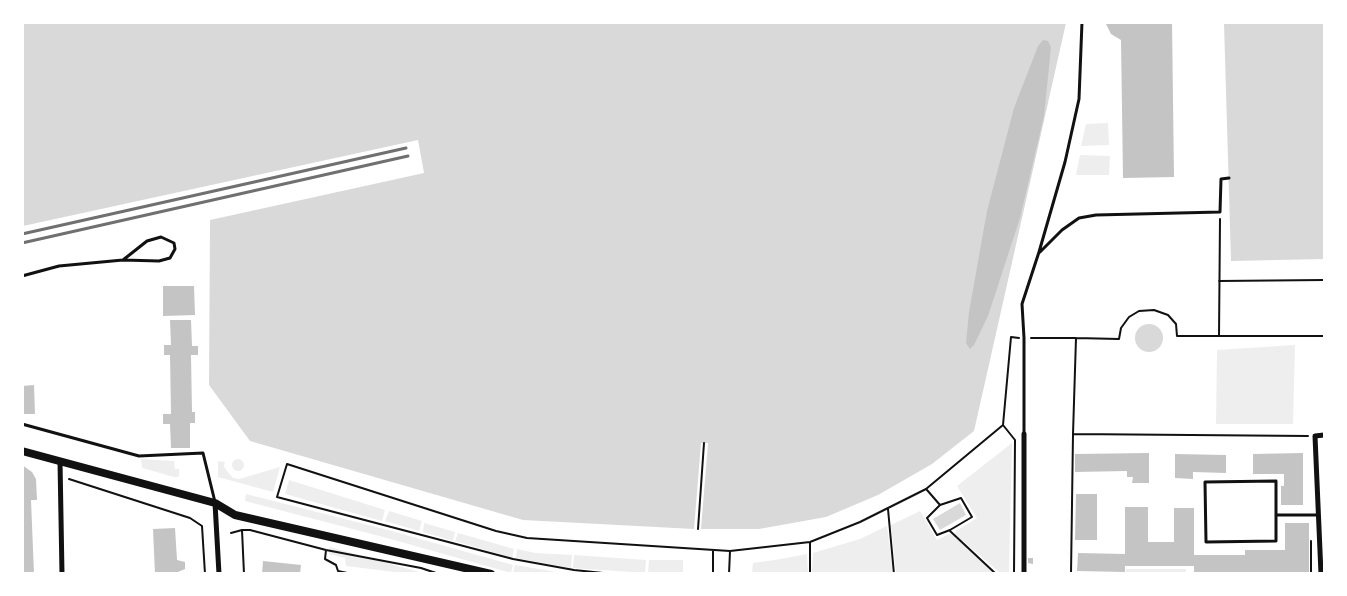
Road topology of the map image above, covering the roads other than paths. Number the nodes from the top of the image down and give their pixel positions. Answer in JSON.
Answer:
{"nodes":[{"id":1,"x":1082,"y":22,"type":"edge"},
{"id":2,"x":1229,"y":178,"type":"dead end"},
{"id":3,"x":1040,"y":252,"type":"junction"},
{"id":4,"x":123,"y":260,"type":"junction"},
{"id":5,"x":22,"y":276,"type":"edge"},
{"id":6,"x":22,"y":424,"type":"edge"},
{"id":7,"x":1024,"y":434,"type":"joint"},
{"id":8,"x":1324,"y":435,"type":"edge"},
{"id":9,"x":22,"y":451,"type":"edge"},
{"id":10,"x":60,"y":461,"type":"junction"},
{"id":11,"x":215,"y":502,"type":"junction"},
{"id":12,"x":1276,"y":515,"type":"junction"},
{"id":13,"x":1318,"y":515,"type":"junction"},
{"id":14,"x":62,"y":574,"type":"edge"},
{"id":15,"x":219,"y":574,"type":"edge"},
{"id":16,"x":491,"y":574,"type":"edge"},
{"id":17,"x":1024,"y":574,"type":"edge"},
{"id":18,"x":1321,"y":574,"type":"edge"}],
"edges":[{"from":1,"to":3,"type":"lane"},
{"from":2,"to":3,"type":"lane"},
{"from":3,"to":7,"type":"lane"},
{"from":4,"to":4,"type":"lane"},
{"from":4,"to":5,"type":"lane"},
{"from":6,"to":11,"type":"lane"},
{"from":7,"to":17,"type":"street"},
{"from":8,"to":13,"type":"street"},
{"from":9,"to":10,"type":"street"},
{"from":10,"to":11,"type":"street"},
{"from":10,"to":14,"type":"street"},
{"from":11,"to":15,"type":"street"},
{"from":11,"to":16,"type":"street"},
{"from":12,"to":12,"type":"lane"},
{"from":12,"to":13,"type":"lane"},
{"from":13,"to":18,"type":"street"}]}
